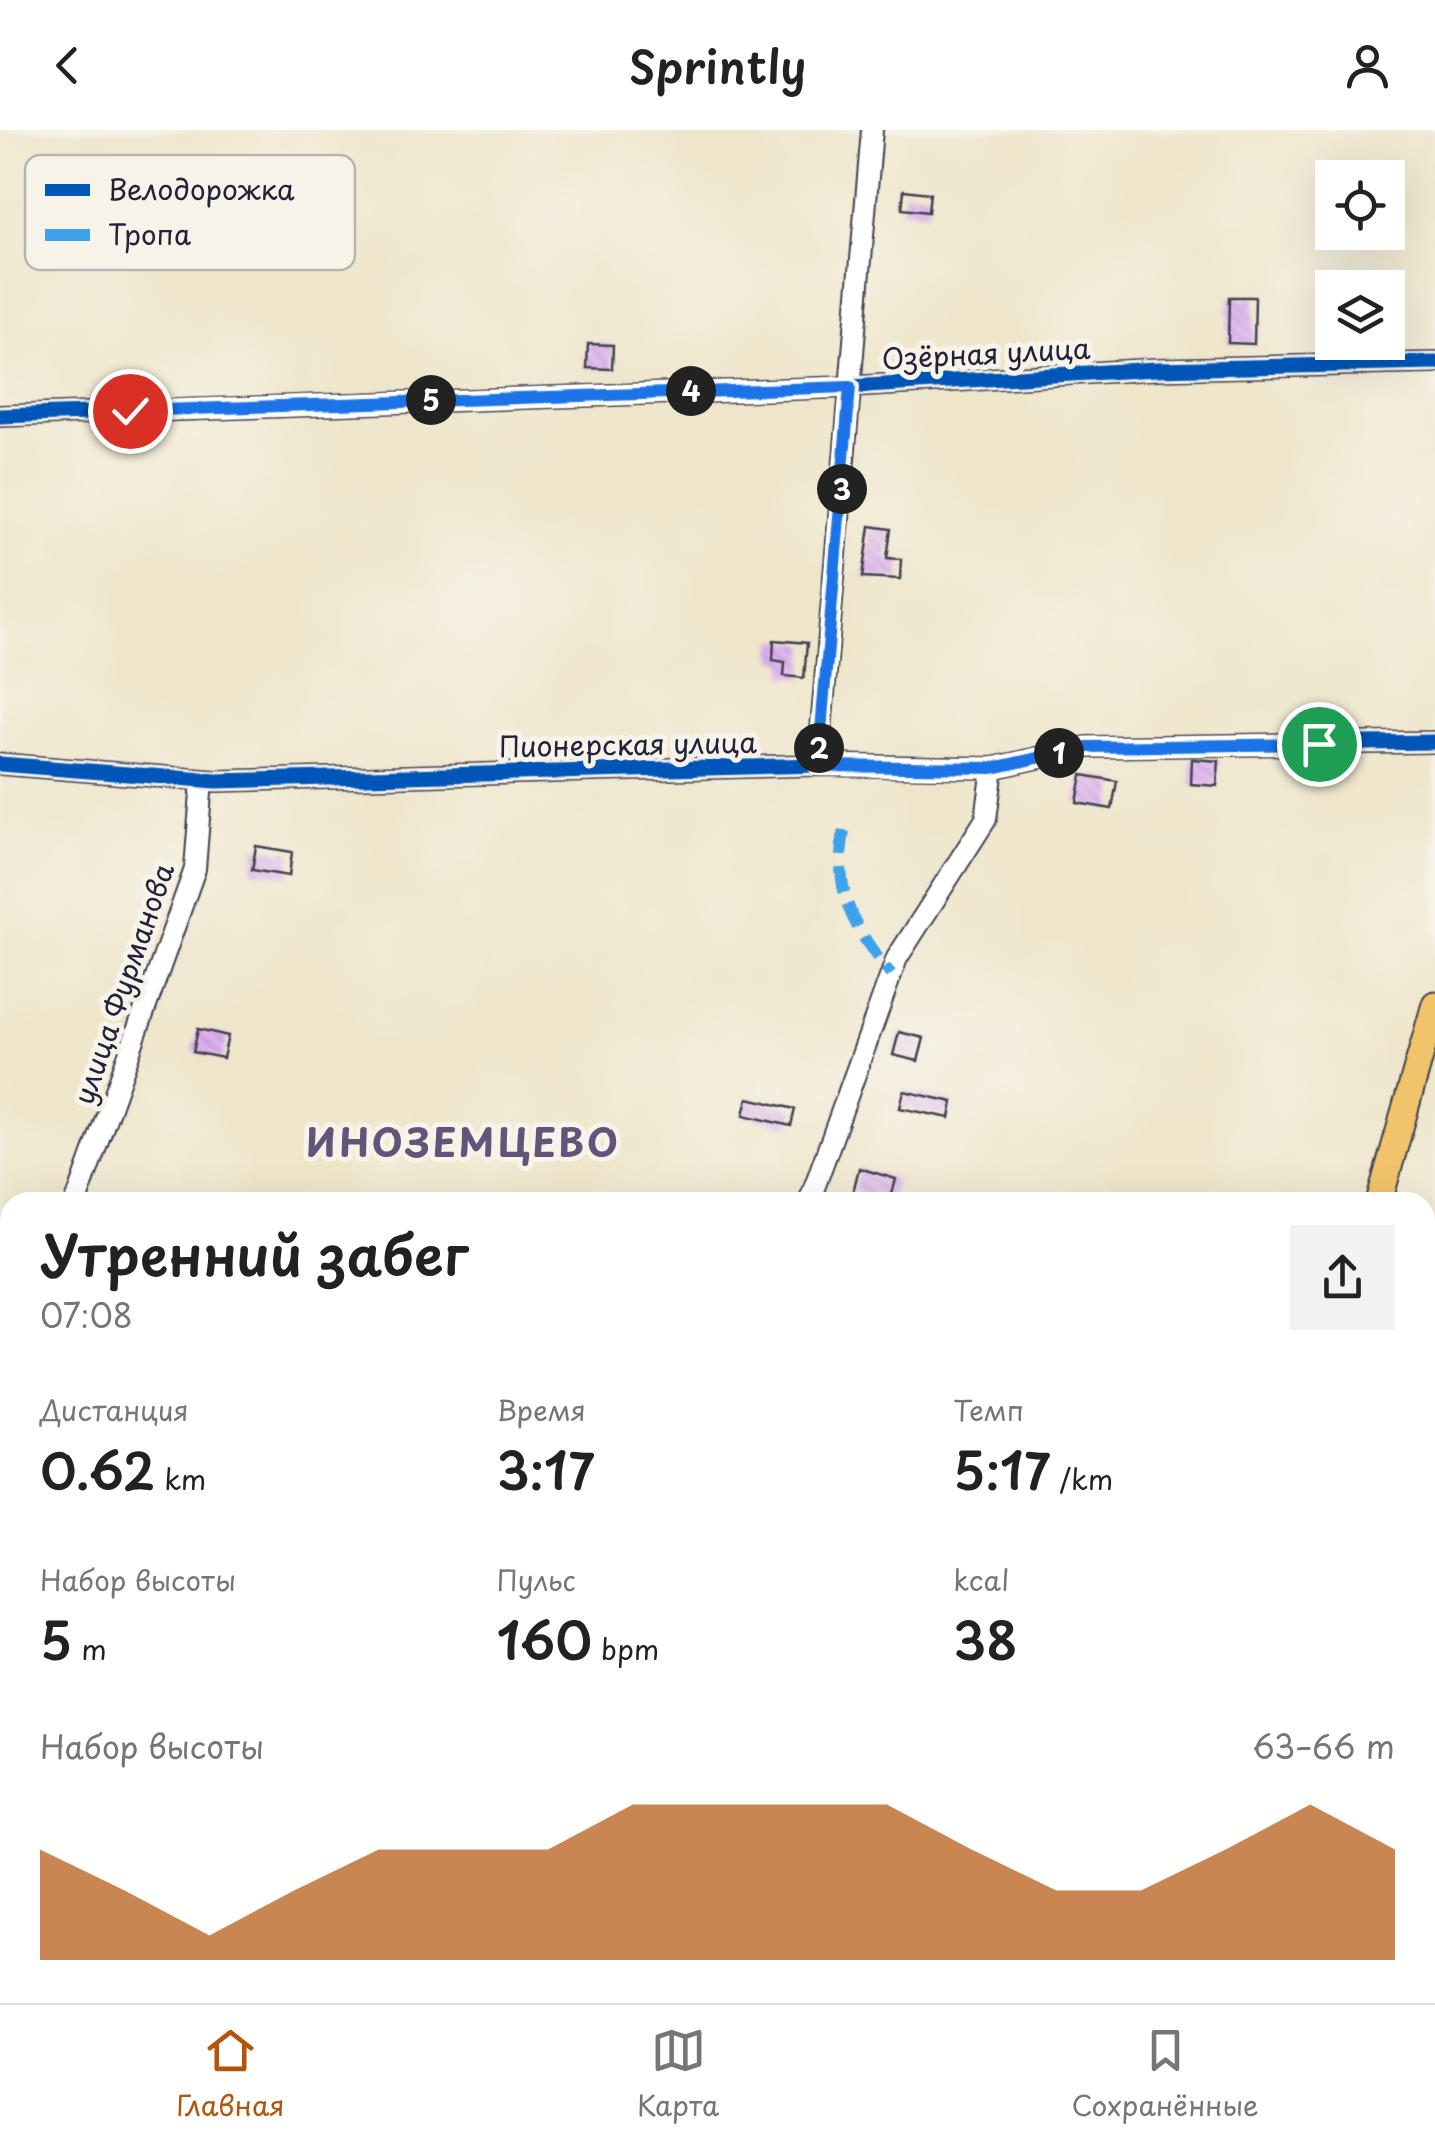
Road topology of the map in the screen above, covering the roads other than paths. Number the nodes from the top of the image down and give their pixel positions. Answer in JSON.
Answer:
{"nodes":[{"id":1,"x":872,"y":130,"type":"edge"},
{"id":2,"x":1435,"y":363,"type":"edge"},
{"id":3,"x":850,"y":387,"type":"junction"},
{"id":4,"x":0,"y":416,"type":"edge"},
{"id":5,"x":1435,"y":742,"type":"edge"},
{"id":6,"x":0,"y":764,"type":"edge"},
{"id":7,"x":818,"y":766,"type":"junction"},
{"id":8,"x":993,"y":768,"type":"junction"},
{"id":9,"x":202,"y":780,"type":"junction"},
{"id":10,"x":1435,"y":1004,"type":"edge"},
{"id":11,"x":80,"y":1192,"type":"edge"},
{"id":12,"x":813,"y":1192,"type":"edge"},
{"id":13,"x":1382,"y":1192,"type":"edge"}],
"edges":[{"from":1,"to":3,"type":"street"},
{"from":2,"to":3,"type":"street","name":"Озёрная улица"},
{"from":3,"to":4,"type":"street","name":"Озёрная улица"},
{"from":3,"to":7,"type":"street"},
{"from":5,"to":8,"type":"street","name":"Пионерская улица"},
{"from":6,"to":9,"type":"street","name":"Пионерская улица"},
{"from":7,"to":8,"type":"street","name":"Пионерская улица"},
{"from":7,"to":9,"type":"street","name":"Пионерская улица"},
{"from":8,"to":12,"type":"street"},
{"from":9,"to":11,"type":"street","name":"улица Фурманова"},
{"from":10,"to":13,"type":"main road"}]}
